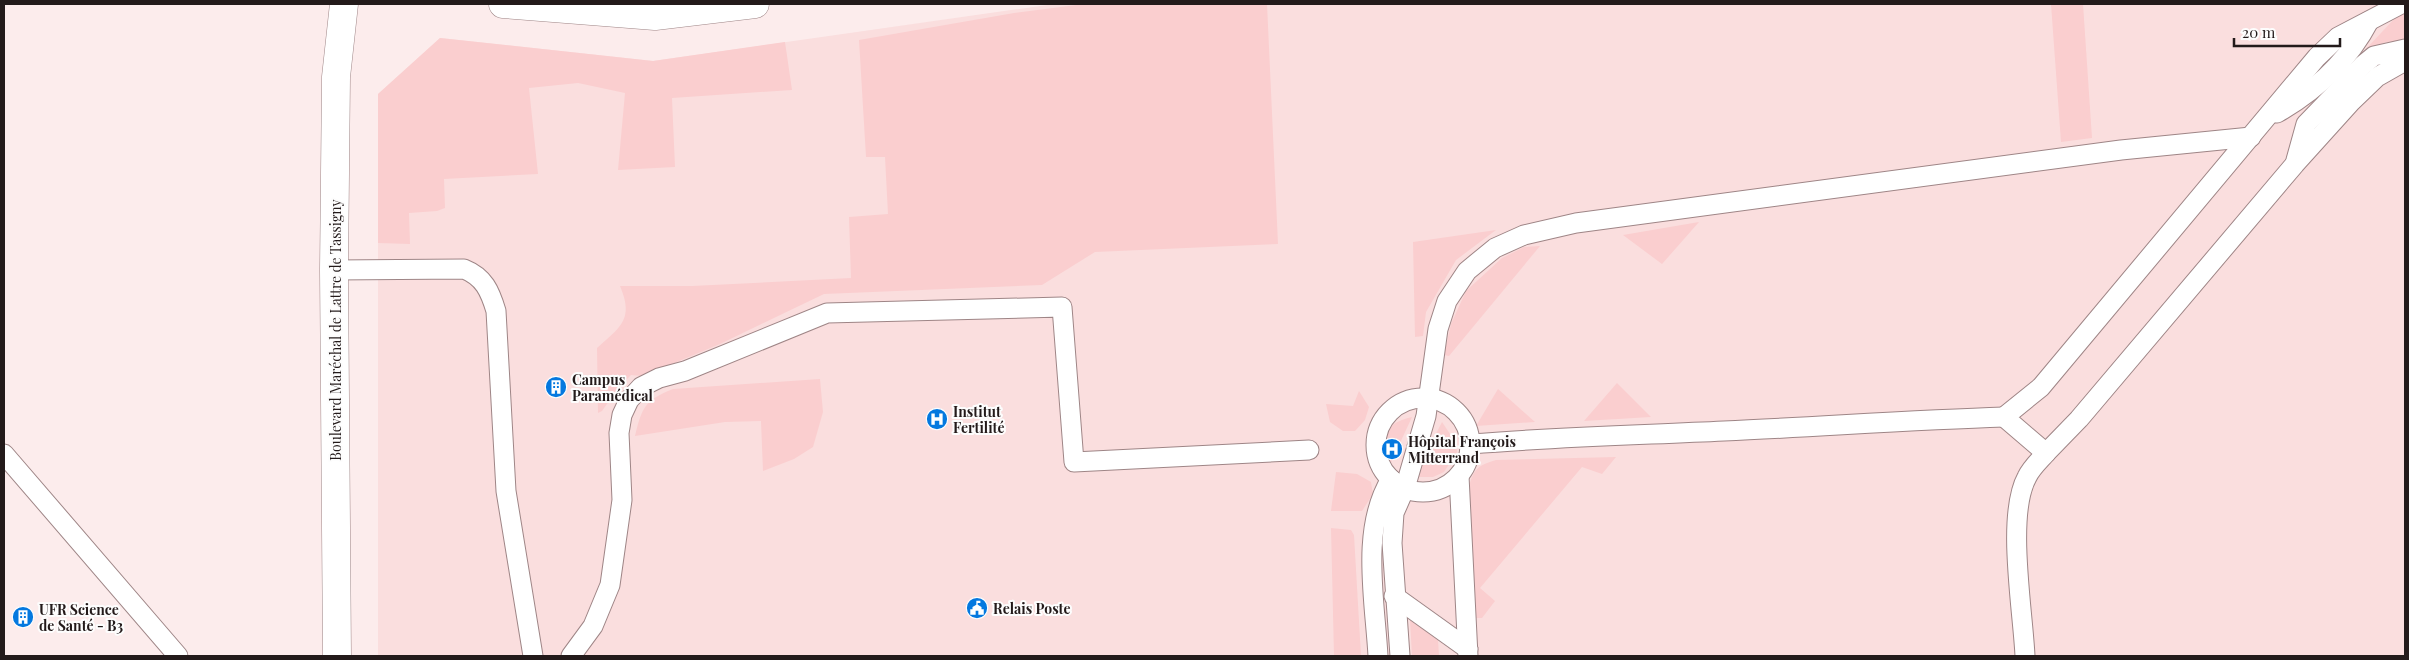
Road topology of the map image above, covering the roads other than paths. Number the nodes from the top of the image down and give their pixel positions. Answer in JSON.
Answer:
{"nodes":[{"id":1,"x":344,"y":4,"type":"edge"},
{"id":2,"x":503,"y":4,"type":"edge"},
{"id":3,"x":755,"y":4,"type":"edge"},
{"id":4,"x":2377,"y":4,"type":"edge"},
{"id":5,"x":2401,"y":4,"type":"edge"},
{"id":6,"x":2368,"y":22,"type":"junction"},
{"id":7,"x":2405,"y":49,"type":"edge"},
{"id":8,"x":2405,"y":61,"type":"edge"},
{"id":9,"x":2251,"y":137,"type":"junction"},
{"id":10,"x":2295,"y":164,"type":"junction"},
{"id":11,"x":334,"y":270,"type":"junction"},
{"id":12,"x":1427,"y":397,"type":"junction"},
{"id":13,"x":2004,"y":417,"type":"junction"},
{"id":14,"x":1471,"y":444,"type":"junction"},
{"id":15,"x":1308,"y":450,"type":"dead end"},
{"id":16,"x":2046,"y":453,"type":"junction"},
{"id":17,"x":4,"y":454,"type":"edge"},
{"id":18,"x":1459,"y":476,"type":"junction"},
{"id":19,"x":1398,"y":484,"type":"junction"},
{"id":20,"x":1394,"y":596,"type":"junction"},
{"id":21,"x":1468,"y":653,"type":"edge"},
{"id":22,"x":178,"y":656,"type":"edge"},
{"id":23,"x":337,"y":656,"type":"edge"},
{"id":24,"x":533,"y":656,"type":"edge"},
{"id":25,"x":572,"y":656,"type":"edge"},
{"id":26,"x":1378,"y":656,"type":"edge"},
{"id":27,"x":1400,"y":656,"type":"edge"},
{"id":28,"x":2025,"y":656,"type":"edge"}],
"edges":[{"from":1,"to":11,"type":"street","name":"Boulevard Maréchal de Lattre de Tassigny"},
{"from":2,"to":3,"type":"street"},
{"from":4,"to":6,"type":"lane"},
{"from":5,"to":6,"type":"lane"},
{"from":6,"to":9,"type":"lane"},
{"from":7,"to":10,"type":"lane"},
{"from":8,"to":10,"type":"lane"},
{"from":9,"to":12,"type":"lane"},
{"from":9,"to":13,"type":"lane"},
{"from":10,"to":16,"type":"lane"},
{"from":11,"to":23,"type":"street","name":"Boulevard Maréchal de Lattre de Tassigny"},
{"from":11,"to":24,"type":"lane"},
{"from":12,"to":14,"type":"lane"},
{"from":12,"to":19,"type":"lane"},
{"from":12,"to":19,"type":"lane"},
{"from":13,"to":14,"type":"lane"},
{"from":13,"to":16,"type":"lane"},
{"from":14,"to":18,"type":"lane"},
{"from":15,"to":25,"type":"lane"},
{"from":16,"to":28,"type":"lane"},
{"from":17,"to":22,"type":"lane"},
{"from":18,"to":19,"type":"lane"},
{"from":18,"to":21,"type":"lane"},
{"from":19,"to":20,"type":"lane"},
{"from":19,"to":26,"type":"lane"},
{"from":20,"to":21,"type":"lane"},
{"from":20,"to":27,"type":"lane"}]}
